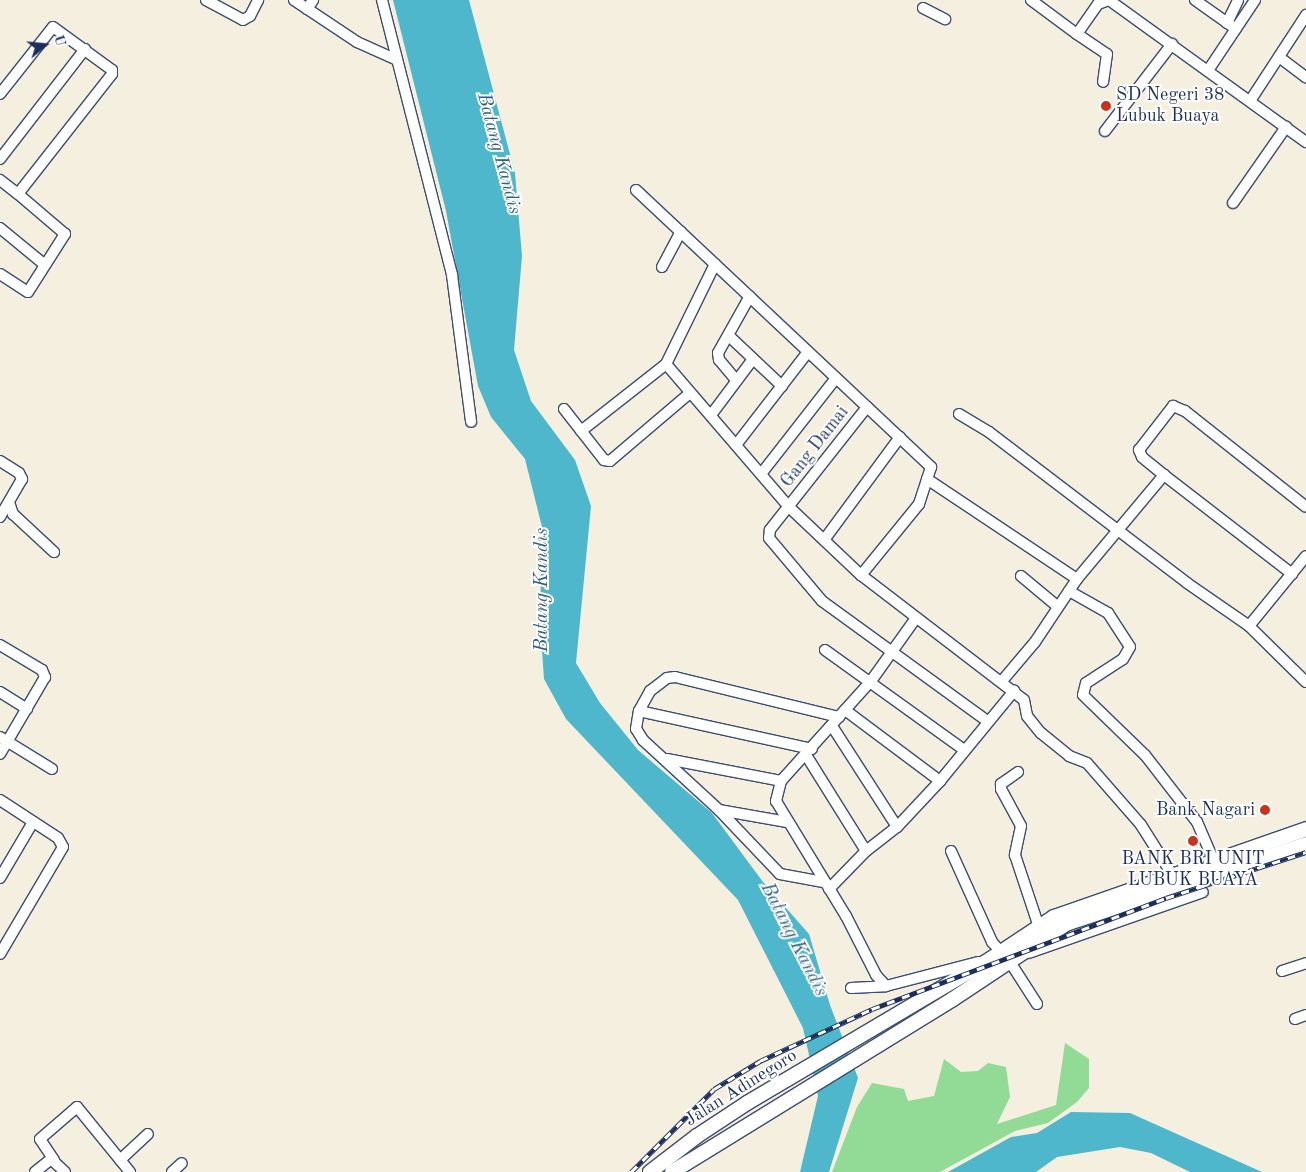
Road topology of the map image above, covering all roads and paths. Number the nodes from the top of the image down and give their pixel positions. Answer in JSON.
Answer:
{"nodes":[{"id":1,"x":206,"y":0,"type":"edge"},
{"id":2,"x":258,"y":0,"type":"edge"},
{"id":3,"x":294,"y":0,"type":"edge"},
{"id":4,"x":382,"y":0,"type":"edge"},
{"id":5,"x":1031,"y":0,"type":"edge"},
{"id":6,"x":1195,"y":0,"type":"edge"},
{"id":7,"x":1238,"y":0,"type":"edge"},
{"id":8,"x":1254,"y":0,"type":"edge"},
{"id":9,"x":310,"y":4,"type":"edge"},
{"id":10,"x":923,"y":8,"type":"dead end"},
{"id":11,"x":1305,"y":17,"type":"edge"},
{"id":12,"x":945,"y":19,"type":"dead end"},
{"id":13,"x":1232,"y":26,"type":"junction"},
{"id":14,"x":1076,"y":34,"type":"junction"},
{"id":15,"x":1172,"y":44,"type":"junction"},
{"id":16,"x":85,"y":49,"type":"junction"},
{"id":17,"x":1279,"y":57,"type":"junction"},
{"id":18,"x":397,"y":60,"type":"junction"},
{"id":19,"x":1209,"y":69,"type":"junction"},
{"id":20,"x":1306,"y":77,"type":"edge"},
{"id":21,"x":1104,"y":82,"type":"dead end"},
{"id":22,"x":0,"y":94,"type":"edge"},
{"id":23,"x":1250,"y":101,"type":"junction"},
{"id":24,"x":1286,"y":127,"type":"junction"},
{"id":25,"x":1105,"y":131,"type":"dead end"},
{"id":26,"x":1306,"y":142,"type":"edge"},
{"id":27,"x":0,"y":159,"type":"edge"},
{"id":28,"x":0,"y":180,"type":"edge"},
{"id":29,"x":636,"y":190,"type":"dead end"},
{"id":30,"x":18,"y":194,"type":"junction"},
{"id":31,"x":1233,"y":203,"type":"dead end"},
{"id":32,"x":0,"y":228,"type":"edge"},
{"id":33,"x":681,"y":232,"type":"junction"},
{"id":34,"x":715,"y":264,"type":"junction"},
{"id":35,"x":45,"y":265,"type":"junction"},
{"id":36,"x":662,"y":266,"type":"dead end"},
{"id":37,"x":0,"y":274,"type":"edge"},
{"id":38,"x":750,"y":296,"type":"junction"},
{"id":39,"x":729,"y":336,"type":"junction"},
{"id":40,"x":808,"y":352,"type":"junction"},
{"id":41,"x":753,"y":359,"type":"junction"},
{"id":42,"x":666,"y":364,"type":"junction"},
{"id":43,"x":836,"y":378,"type":"junction"},
{"id":44,"x":736,"y":380,"type":"junction"},
{"id":45,"x":782,"y":386,"type":"junction"},
{"id":46,"x":690,"y":393,"type":"junction"},
{"id":47,"x":867,"y":406,"type":"junction"},
{"id":48,"x":564,"y":410,"type":"dead end"},
{"id":49,"x":959,"y":414,"type":"dead end"},
{"id":50,"x":711,"y":415,"type":"junction"},
{"id":51,"x":471,"y":422,"type":"dead end"},
{"id":52,"x":581,"y":431,"type":"junction"},
{"id":53,"x":900,"y":437,"type":"junction"},
{"id":54,"x":736,"y":445,"type":"junction"},
{"id":55,"x":0,"y":460,"type":"edge"},
{"id":56,"x":761,"y":474,"type":"junction"},
{"id":57,"x":1164,"y":475,"type":"junction"},
{"id":58,"x":927,"y":479,"type":"junction"},
{"id":59,"x":9,"y":502,"type":"junction"},
{"id":60,"x":789,"y":508,"type":"junction"},
{"id":61,"x":1306,"y":508,"type":"edge"},
{"id":62,"x":0,"y":517,"type":"edge"},
{"id":63,"x":1118,"y":531,"type":"junction"},
{"id":64,"x":824,"y":540,"type":"junction"},
{"id":65,"x":54,"y":552,"type":"dead end"},
{"id":66,"x":1306,"y":556,"type":"edge"},
{"id":67,"x":1292,"y":574,"type":"junction"},
{"id":68,"x":861,"y":575,"type":"junction"},
{"id":69,"x":1021,"y":576,"type":"dead end"},
{"id":70,"x":1077,"y":578,"type":"junction"},
{"id":71,"x":1069,"y":591,"type":"junction"},
{"id":72,"x":1056,"y":606,"type":"junction"},
{"id":73,"x":916,"y":618,"type":"junction"},
{"id":74,"x":1250,"y":626,"type":"junction"},
{"id":75,"x":0,"y":645,"type":"edge"},
{"id":76,"x":825,"y":650,"type":"dead end"},
{"id":77,"x":894,"y":650,"type":"junction"},
{"id":78,"x":871,"y":681,"type":"junction"},
{"id":79,"x":1002,"y":682,"type":"junction"},
{"id":80,"x":1306,"y":682,"type":"edge"},
{"id":81,"x":1014,"y":691,"type":"junction"},
{"id":82,"x":0,"y":692,"type":"edge"},
{"id":83,"x":27,"y":708,"type":"junction"},
{"id":84,"x":639,"y":711,"type":"junction"},
{"id":85,"x":842,"y":713,"type":"junction"},
{"id":86,"x":987,"y":721,"type":"junction"},
{"id":87,"x":832,"y":726,"type":"junction"},
{"id":88,"x":4,"y":739,"type":"edge"},
{"id":89,"x":964,"y":750,"type":"junction"},
{"id":90,"x":809,"y":752,"type":"junction"},
{"id":91,"x":0,"y":754,"type":"edge"},
{"id":92,"x":667,"y":759,"type":"junction"},
{"id":93,"x":52,"y":769,"type":"dead end"},
{"id":94,"x":1018,"y":772,"type":"dead end"},
{"id":95,"x":781,"y":781,"type":"junction"},
{"id":96,"x":940,"y":781,"type":"junction"},
{"id":97,"x":0,"y":801,"type":"edge"},
{"id":98,"x":719,"y":810,"type":"junction"},
{"id":99,"x":33,"y":822,"type":"junction"},
{"id":100,"x":787,"y":822,"type":"junction"},
{"id":101,"x":897,"y":827,"type":"junction"},
{"id":102,"x":1306,"y":829,"type":"edge"},
{"id":103,"x":1306,"y":844,"type":"edge"},
{"id":104,"x":1247,"y":848,"type":"junction"},
{"id":105,"x":866,"y":851,"type":"junction"},
{"id":106,"x":951,"y":851,"type":"dead end"},
{"id":107,"x":1221,"y":861,"type":"junction"},
{"id":108,"x":1252,"y":862,"type":"junction"},
{"id":109,"x":1172,"y":874,"type":"junction"},
{"id":110,"x":0,"y":878,"type":"edge"},
{"id":111,"x":826,"y":885,"type":"junction"},
{"id":112,"x":1203,"y":892,"type":"dead end"},
{"id":113,"x":1039,"y":927,"type":"junction"},
{"id":114,"x":0,"y":954,"type":"edge"},
{"id":115,"x":1004,"y":958,"type":"junction"},
{"id":116,"x":1306,"y":962,"type":"edge"},
{"id":117,"x":1282,"y":972,"type":"dead end"},
{"id":118,"x":886,"y":986,"type":"junction"},
{"id":119,"x":851,"y":988,"type":"dead end"},
{"id":120,"x":1037,"y":1004,"type":"dead end"},
{"id":121,"x":1306,"y":1015,"type":"edge"},
{"id":122,"x":1296,"y":1019,"type":"dead end"},
{"id":123,"x":148,"y":1134,"type":"dead end"},
{"id":124,"x":54,"y":1160,"type":"junction"},
{"id":125,"x":120,"y":1160,"type":"junction"},
{"id":126,"x":182,"y":1163,"type":"dead end"},
{"id":127,"x":35,"y":1172,"type":"edge"},
{"id":128,"x":66,"y":1172,"type":"edge"},
{"id":129,"x":130,"y":1172,"type":"edge"},
{"id":130,"x":172,"y":1172,"type":"edge"},
{"id":131,"x":650,"y":1172,"type":"edge"},
{"id":132,"x":672,"y":1172,"type":"edge"}],
"edges":[{"from":1,"to":2,"type":"street"},
{"from":3,"to":9,"type":"street"},
{"from":4,"to":18,"type":"street"},
{"from":5,"to":14,"type":"street"},
{"from":6,"to":13,"type":"street"},
{"from":7,"to":13,"type":"street"},
{"from":8,"to":13,"type":"street"},
{"from":9,"to":18,"type":"street"},
{"from":10,"to":12,"type":"street"},
{"from":11,"to":17,"type":"street"},
{"from":13,"to":19,"type":"street"},
{"from":14,"to":15,"type":"street"},
{"from":14,"to":21,"type":"street"},
{"from":15,"to":19,"type":"street"},
{"from":15,"to":25,"type":"street"},
{"from":16,"to":22,"type":"street"},
{"from":16,"to":27,"type":"street"},
{"from":16,"to":30,"type":"street"},
{"from":17,"to":20,"type":"street"},
{"from":17,"to":23,"type":"street"},
{"from":18,"to":51,"type":"street"},
{"from":19,"to":23,"type":"street"},
{"from":23,"to":24,"type":"street"},
{"from":24,"to":26,"type":"street"},
{"from":24,"to":31,"type":"street"},
{"from":28,"to":30,"type":"street"},
{"from":29,"to":33,"type":"street"},
{"from":30,"to":35,"type":"street"},
{"from":32,"to":35,"type":"street"},
{"from":33,"to":34,"type":"street"},
{"from":33,"to":36,"type":"street"},
{"from":34,"to":38,"type":"street"},
{"from":34,"to":42,"type":"street"},
{"from":35,"to":37,"type":"street"},
{"from":38,"to":39,"type":"street"},
{"from":38,"to":40,"type":"street"},
{"from":39,"to":41,"type":"street"},
{"from":39,"to":44,"type":"street"},
{"from":40,"to":43,"type":"street"},
{"from":40,"to":45,"type":"street"},
{"from":41,"to":44,"type":"street"},
{"from":41,"to":45,"type":"street"},
{"from":42,"to":46,"type":"street"},
{"from":42,"to":52,"type":"street"},
{"from":43,"to":47,"type":"street"},
{"from":43,"to":56,"type":"street"},
{"from":44,"to":50,"type":"street"},
{"from":45,"to":54,"type":"street"},
{"from":46,"to":50,"type":"street"},
{"from":46,"to":52,"type":"street"},
{"from":47,"to":53,"type":"street"},
{"from":47,"to":60,"type":"street","name":"Gang Damai"},
{"from":48,"to":52,"type":"street"},
{"from":49,"to":63,"type":"street"},
{"from":50,"to":54,"type":"street"},
{"from":53,"to":58,"type":"street"},
{"from":53,"to":64,"type":"street"},
{"from":54,"to":56,"type":"street"},
{"from":55,"to":59,"type":"street"},
{"from":56,"to":60,"type":"street"},
{"from":57,"to":61,"type":"street"},
{"from":57,"to":63,"type":"street"},
{"from":57,"to":67,"type":"street"},
{"from":58,"to":68,"type":"street"},
{"from":58,"to":70,"type":"street"},
{"from":59,"to":62,"type":"street"},
{"from":59,"to":65,"type":"street"},
{"from":60,"to":64,"type":"street"},
{"from":60,"to":77,"type":"street","name":"Gang Damai"},
{"from":63,"to":70,"type":"street"},
{"from":63,"to":74,"type":"street"},
{"from":64,"to":68,"type":"street"},
{"from":66,"to":67,"type":"street"},
{"from":67,"to":74,"type":"street"},
{"from":68,"to":73,"type":"street"},
{"from":69,"to":72,"type":"street"},
{"from":70,"to":71,"type":"street"},
{"from":71,"to":72,"type":"street"},
{"from":71,"to":107,"type":"street"},
{"from":72,"to":79,"type":"street"},
{"from":73,"to":77,"type":"street"},
{"from":73,"to":79,"type":"street"},
{"from":74,"to":80,"type":"street"},
{"from":75,"to":83,"type":"street"},
{"from":76,"to":78,"type":"street"},
{"from":77,"to":78,"type":"street"},
{"from":77,"to":86,"type":"street"},
{"from":78,"to":85,"type":"street"},
{"from":78,"to":89,"type":"street"},
{"from":79,"to":81,"type":"street"},
{"from":81,"to":86,"type":"street"},
{"from":81,"to":109,"type":"street"},
{"from":82,"to":83,"type":"street"},
{"from":83,"to":88,"type":"street"},
{"from":84,"to":85,"type":"street"},
{"from":84,"to":90,"type":"street"},
{"from":84,"to":92,"type":"street"},
{"from":85,"to":87,"type":"street"},
{"from":85,"to":96,"type":"street"},
{"from":86,"to":89,"type":"street"},
{"from":87,"to":90,"type":"street"},
{"from":87,"to":101,"type":"street"},
{"from":88,"to":91,"type":"street"},
{"from":88,"to":93,"type":"street"},
{"from":89,"to":96,"type":"street"},
{"from":90,"to":95,"type":"street"},
{"from":90,"to":105,"type":"street"},
{"from":92,"to":95,"type":"street"},
{"from":92,"to":98,"type":"street"},
{"from":94,"to":113,"type":"street"},
{"from":95,"to":100,"type":"street"},
{"from":96,"to":101,"type":"street"},
{"from":97,"to":99,"type":"street"},
{"from":98,"to":100,"type":"street"},
{"from":98,"to":111,"type":"street"},
{"from":99,"to":110,"type":"street"},
{"from":99,"to":114,"type":"street"},
{"from":100,"to":111,"type":"street"},
{"from":101,"to":105,"type":"street"},
{"from":102,"to":104,"type":"highway"},
{"from":103,"to":108,"type":"highway"},
{"from":104,"to":107,"type":"highway"},
{"from":104,"to":108,"type":"highway"},
{"from":105,"to":111,"type":"street"},
{"from":106,"to":115,"type":"street"},
{"from":107,"to":108,"type":"highway"},
{"from":107,"to":109,"type":"highway"},
{"from":107,"to":115,"type":"highway"},
{"from":109,"to":113,"type":"highway"},
{"from":111,"to":118,"type":"street"},
{"from":112,"to":115,"type":"street"},
{"from":113,"to":115,"type":"highway"},
{"from":115,"to":118,"type":"street"},
{"from":115,"to":120,"type":"street"},
{"from":115,"to":131,"type":"highway","name":"Jalan Adinegoro"},
{"from":115,"to":132,"type":"highway","name":"Jalan Adinegoro"},
{"from":116,"to":117,"type":"street"},
{"from":118,"to":119,"type":"street"},
{"from":121,"to":122,"type":"street"},
{"from":123,"to":125,"type":"street"},
{"from":124,"to":125,"type":"street"},
{"from":124,"to":127,"type":"street"},
{"from":124,"to":128,"type":"street"},
{"from":125,"to":129,"type":"street"},
{"from":126,"to":130,"type":"street"}]}
